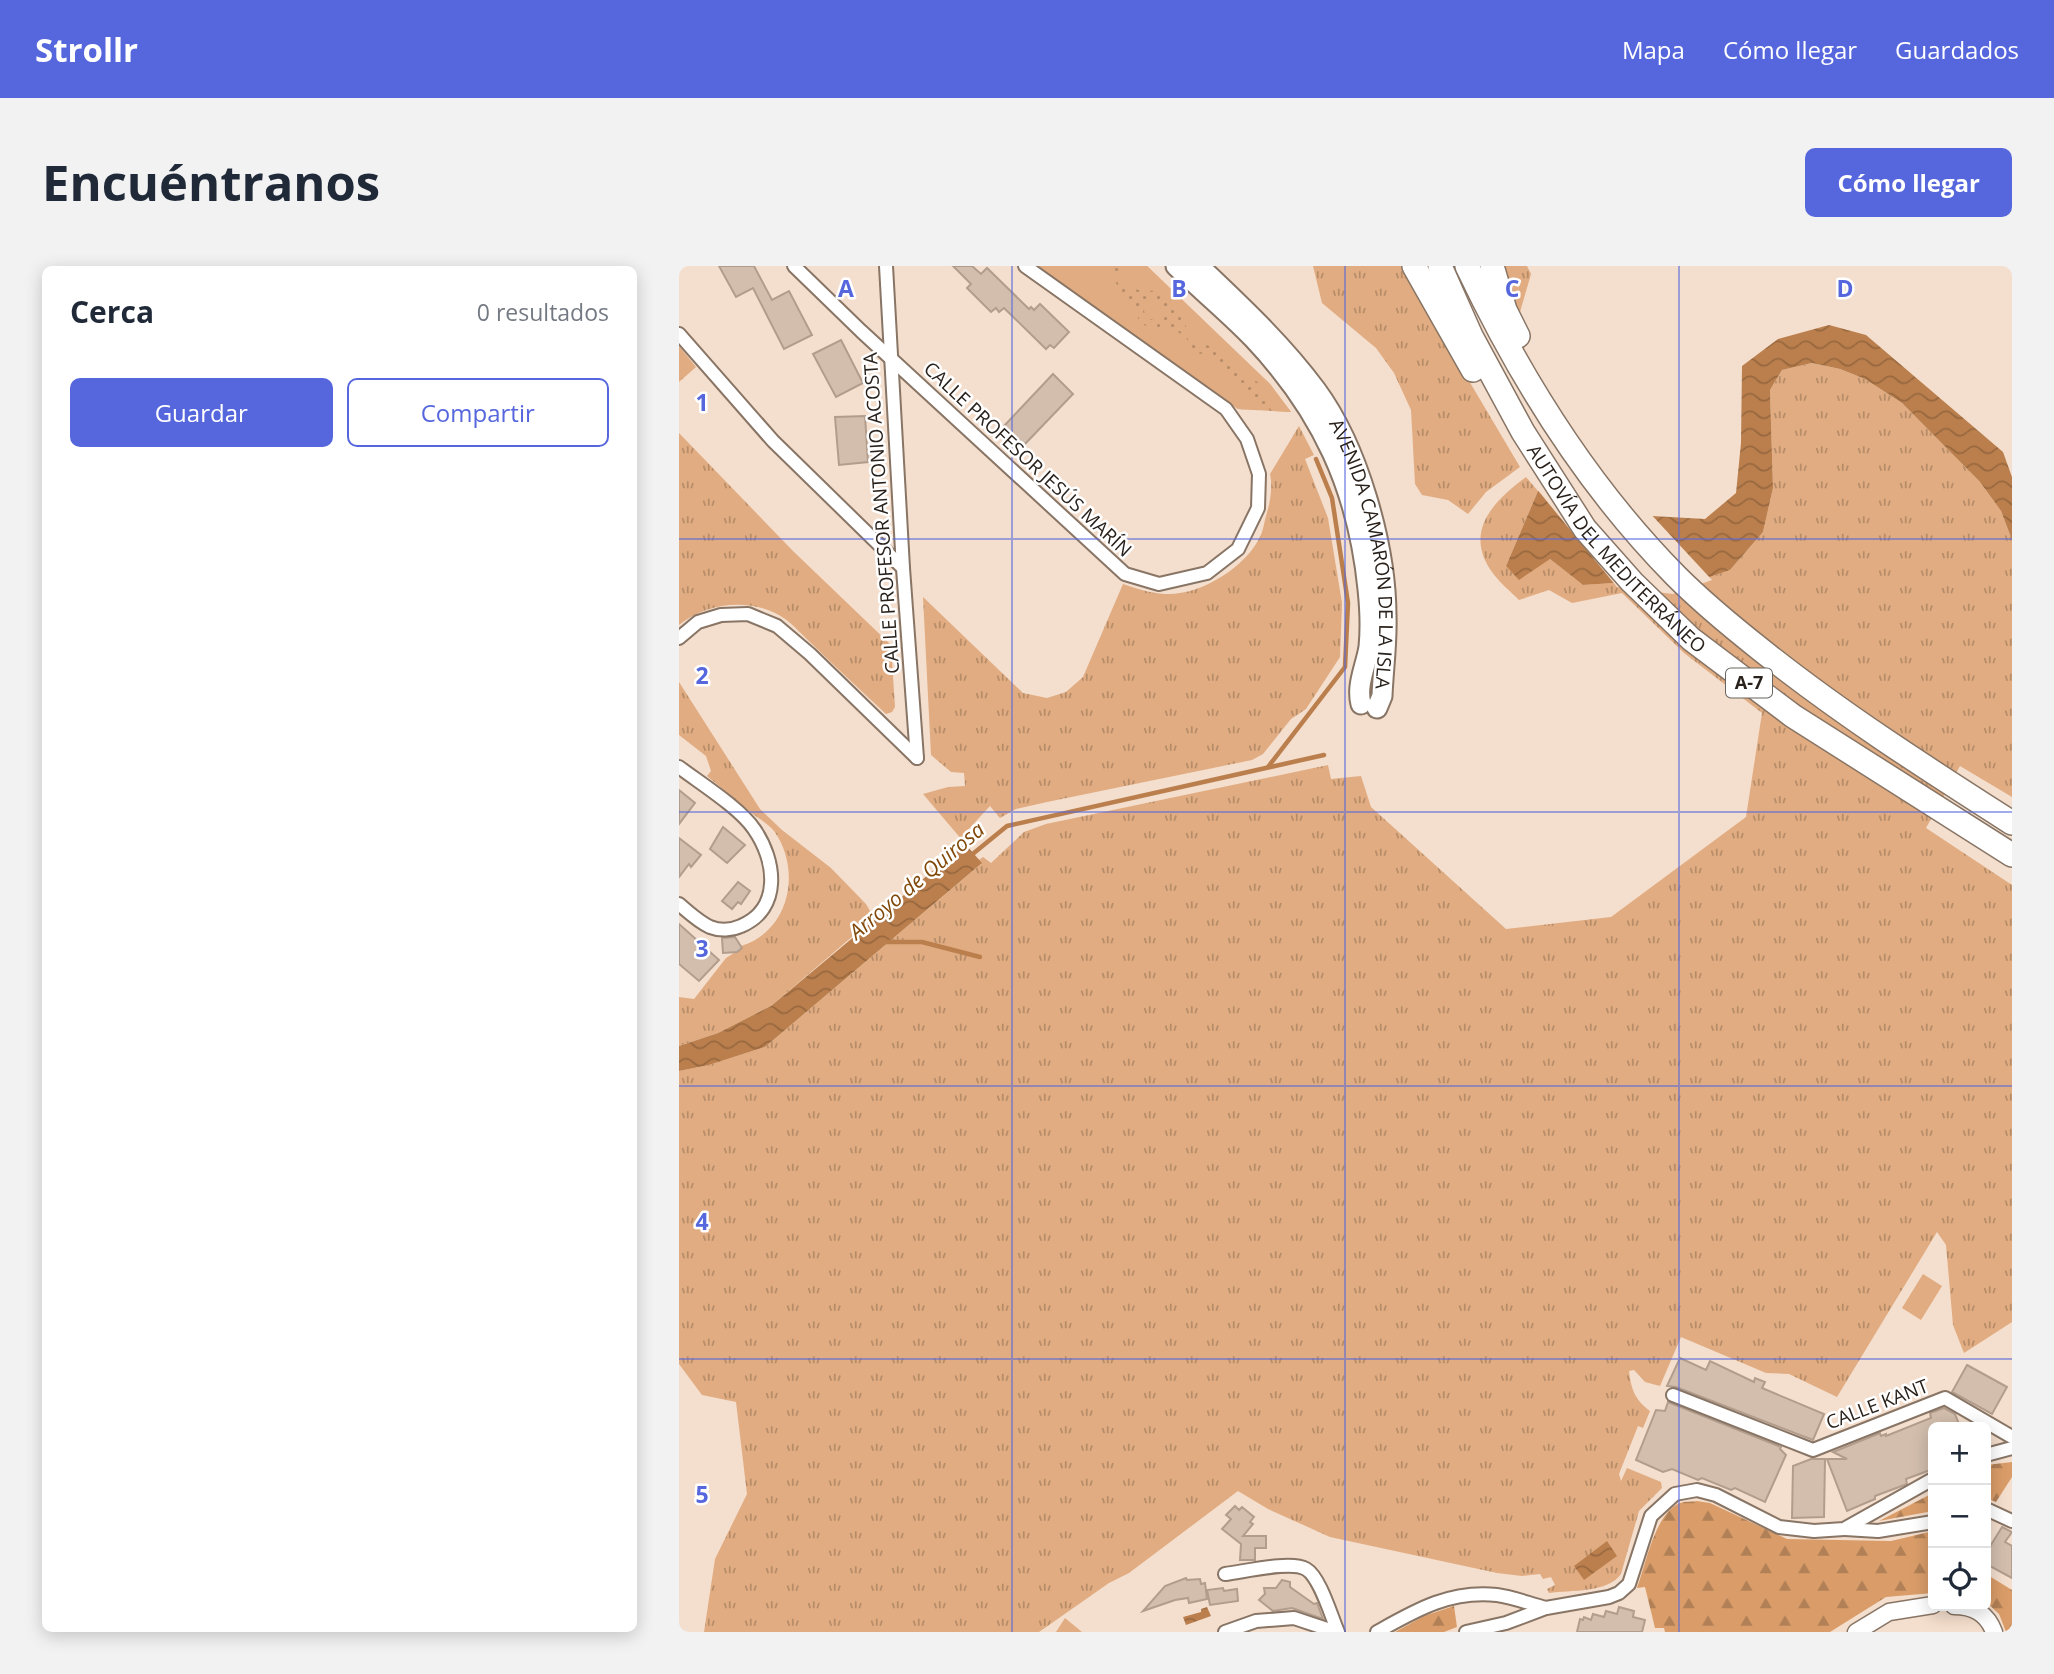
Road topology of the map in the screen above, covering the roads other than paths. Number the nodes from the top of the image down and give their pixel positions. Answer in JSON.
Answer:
{"nodes":[{"id":1,"x":794,"y":266,"type":"edge"},
{"id":2,"x":886,"y":266,"type":"edge"},
{"id":3,"x":1025,"y":266,"type":"edge"},
{"id":4,"x":1176,"y":266,"type":"edge"},
{"id":5,"x":1199,"y":266,"type":"edge"},
{"id":6,"x":1414,"y":266,"type":"edge"},
{"id":7,"x":1440,"y":266,"type":"edge"},
{"id":8,"x":1467,"y":266,"type":"edge"},
{"id":9,"x":1492,"y":266,"type":"edge"},
{"id":10,"x":1503,"y":324,"type":"junction"},
{"id":11,"x":679,"y":334,"type":"edge"},
{"id":12,"x":1464,"y":340,"type":"junction"},
{"id":13,"x":890,"y":357,"type":"junction"},
{"id":14,"x":903,"y":568,"type":"junction"},
{"id":15,"x":679,"y":638,"type":"edge"},
{"id":16,"x":679,"y":767,"type":"edge"},
{"id":17,"x":2012,"y":823,"type":"edge"},
{"id":18,"x":2012,"y":855,"type":"edge"},
{"id":19,"x":679,"y":904,"type":"edge"},
{"id":20,"x":1673,"y":1395,"type":"dead end"},
{"id":21,"x":2012,"y":1437,"type":"edge"},
{"id":22,"x":2012,"y":1448,"type":"edge"},
{"id":23,"x":1991,"y":1454,"type":"edge"},
{"id":24,"x":1928,"y":1482,"type":"edge"},
{"id":25,"x":1991,"y":1511,"type":"edge"},
{"id":26,"x":2012,"y":1521,"type":"edge"},
{"id":27,"x":1928,"y":1522,"type":"edge"},
{"id":28,"x":1844,"y":1529,"type":"junction"},
{"id":29,"x":1225,"y":1574,"type":"dead end"},
{"id":30,"x":1928,"y":1606,"type":"edge"},
{"id":31,"x":1546,"y":1608,"type":"junction"},
{"id":32,"x":1977,"y":1611,"type":"edge"},
{"id":33,"x":1225,"y":1632,"type":"edge"},
{"id":34,"x":1337,"y":1632,"type":"edge"},
{"id":35,"x":1377,"y":1632,"type":"edge"},
{"id":36,"x":1467,"y":1632,"type":"edge"},
{"id":37,"x":1856,"y":1632,"type":"edge"},
{"id":38,"x":1994,"y":1632,"type":"edge"}],
"edges":[{"from":1,"to":13,"type":"street","name":"CALLE PROFESOR JESÚS MARÍN"},
{"from":2,"to":13,"type":"street","name":"CALLE PROFESOR ANTONIO ACOSTA"},
{"from":3,"to":13,"type":"street","name":"CALLE PROFESOR JESÚS MARÍN"},
{"from":4,"to":5,"type":"main road","name":"AVENIDA CAMARÓN DE LA ISLA"},
{"from":6,"to":12,"type":"highway"},
{"from":7,"to":12,"type":"highway","name":"AUTOVÍA DEL MEDITERRÁNEO","number":"A-7"},
{"from":8,"to":10,"type":"highway"},
{"from":9,"to":10,"type":"highway"},
{"from":10,"to":17,"type":"highway","number":"A-7"},
{"from":11,"to":14,"type":"street"},
{"from":12,"to":18,"type":"highway","name":"AUTOVÍA DEL MEDITERRÁNEO","number":"A-7"},
{"from":13,"to":14,"type":"street","name":"CALLE PROFESOR ANTONIO ACOSTA"},
{"from":14,"to":15,"type":"street","name":"CALLE PROFESOR ANTONIO ACOSTA"},
{"from":16,"to":19,"type":"street"},
{"from":20,"to":21,"type":"street","name":"CALLE KANT"},
{"from":22,"to":23,"type":"street"},
{"from":24,"to":28,"type":"street"},
{"from":25,"to":26,"type":"street"},
{"from":27,"to":28,"type":"street"},
{"from":28,"to":31,"type":"street"},
{"from":29,"to":34,"type":"street"},
{"from":30,"to":37,"type":"street"},
{"from":31,"to":35,"type":"street"},
{"from":31,"to":36,"type":"street"},
{"from":32,"to":38,"type":"street"},
{"from":33,"to":34,"type":"street"}]}
